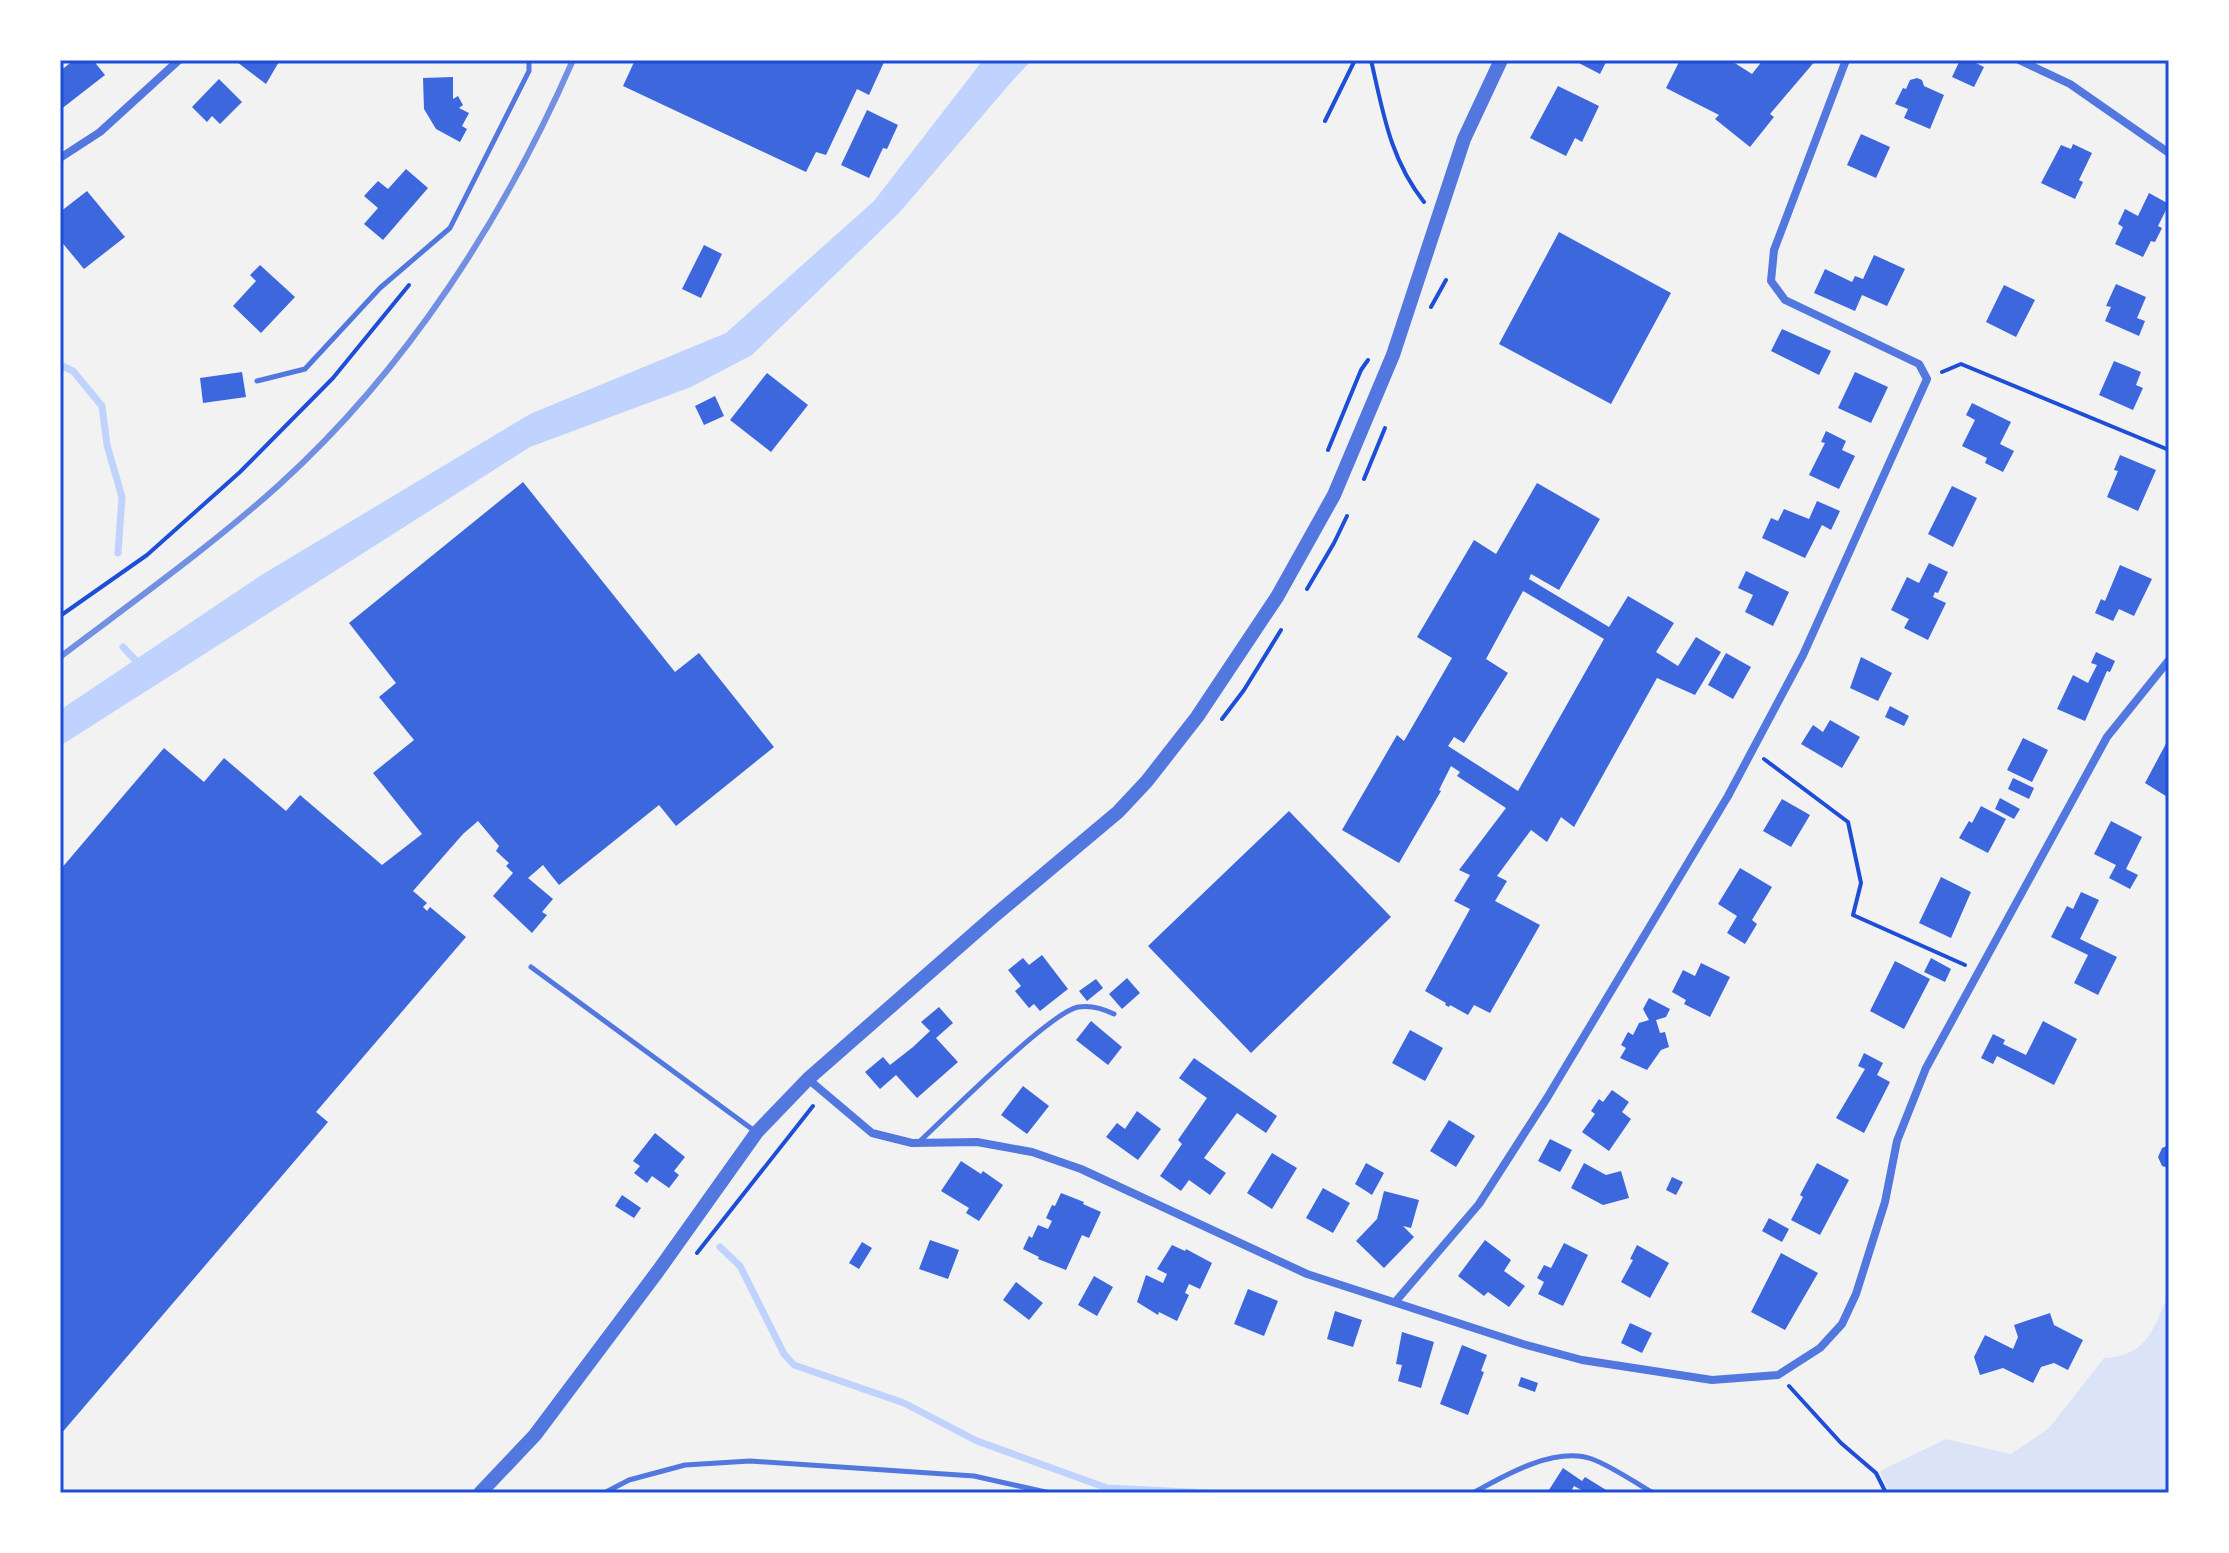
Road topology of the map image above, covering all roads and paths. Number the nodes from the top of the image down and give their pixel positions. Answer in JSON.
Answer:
{"nodes":[{"id":1,"x":179,"y":60,"type":"edge"},
{"id":2,"x":529,"y":60,"type":"edge"},
{"id":3,"x":1355,"y":60,"type":"edge"},
{"id":4,"x":1371,"y":60,"type":"edge"},
{"id":5,"x":1501,"y":60,"type":"edge"},
{"id":6,"x":1846,"y":60,"type":"edge"},
{"id":7,"x":2019,"y":60,"type":"edge"},
{"id":8,"x":1325,"y":121,"type":"dead end"},
{"id":9,"x":2169,"y":153,"type":"edge"},
{"id":10,"x":60,"y":158,"type":"edge"},
{"id":11,"x":1441,"y":212,"type":"junction"},
{"id":12,"x":410,"y":285,"type":"dead end"},
{"id":13,"x":1927,"y":379,"type":"junction"},
{"id":14,"x":257,"y":381,"type":"dead end"},
{"id":15,"x":2169,"y":450,"type":"edge"},
{"id":16,"x":60,"y":616,"type":"edge"},
{"id":17,"x":2169,"y":660,"type":"edge"},
{"id":18,"x":1753,"y":751,"type":"junction"},
{"id":19,"x":531,"y":967,"type":"dead end"},
{"id":20,"x":1978,"y":970,"type":"junction"},
{"id":21,"x":1114,"y":1014,"type":"dead end"},
{"id":22,"x":808,"y":1079,"type":"junction"},
{"id":23,"x":757,"y":1132,"type":"junction"},
{"id":24,"x":917,"y":1143,"type":"junction"},
{"id":25,"x":1396,"y":1301,"type":"junction"},
{"id":26,"x":1778,"y":1375,"type":"junction"},
{"id":27,"x":480,"y":1493,"type":"edge"},
{"id":28,"x":604,"y":1493,"type":"edge"},
{"id":29,"x":1050,"y":1493,"type":"edge"},
{"id":30,"x":1473,"y":1493,"type":"edge"},
{"id":31,"x":1653,"y":1493,"type":"edge"},
{"id":32,"x":1886,"y":1493,"type":"edge"}],
"edges":[{"from":1,"to":10,"type":"street"},
{"from":2,"to":14,"type":"lane"},
{"from":3,"to":8,"type":"path"},
{"from":4,"to":11,"type":"path"},
{"from":5,"to":11,"type":"street"},
{"from":6,"to":13,"type":"street"},
{"from":7,"to":9,"type":"street"},
{"from":11,"to":22,"type":"street"},
{"from":12,"to":16,"type":"path"},
{"from":13,"to":15,"type":"path"},
{"from":13,"to":18,"type":"street"},
{"from":17,"to":20,"type":"street"},
{"from":18,"to":20,"type":"path"},
{"from":18,"to":25,"type":"street"},
{"from":19,"to":23,"type":"lane"},
{"from":20,"to":26,"type":"street"},
{"from":21,"to":24,"type":"lane"},
{"from":22,"to":23,"type":"street"},
{"from":22,"to":24,"type":"street"},
{"from":23,"to":27,"type":"street"},
{"from":24,"to":25,"type":"street"},
{"from":25,"to":26,"type":"street"},
{"from":26,"to":32,"type":"path"},
{"from":28,"to":29,"type":"lane"},
{"from":30,"to":31,"type":"lane"}]}
